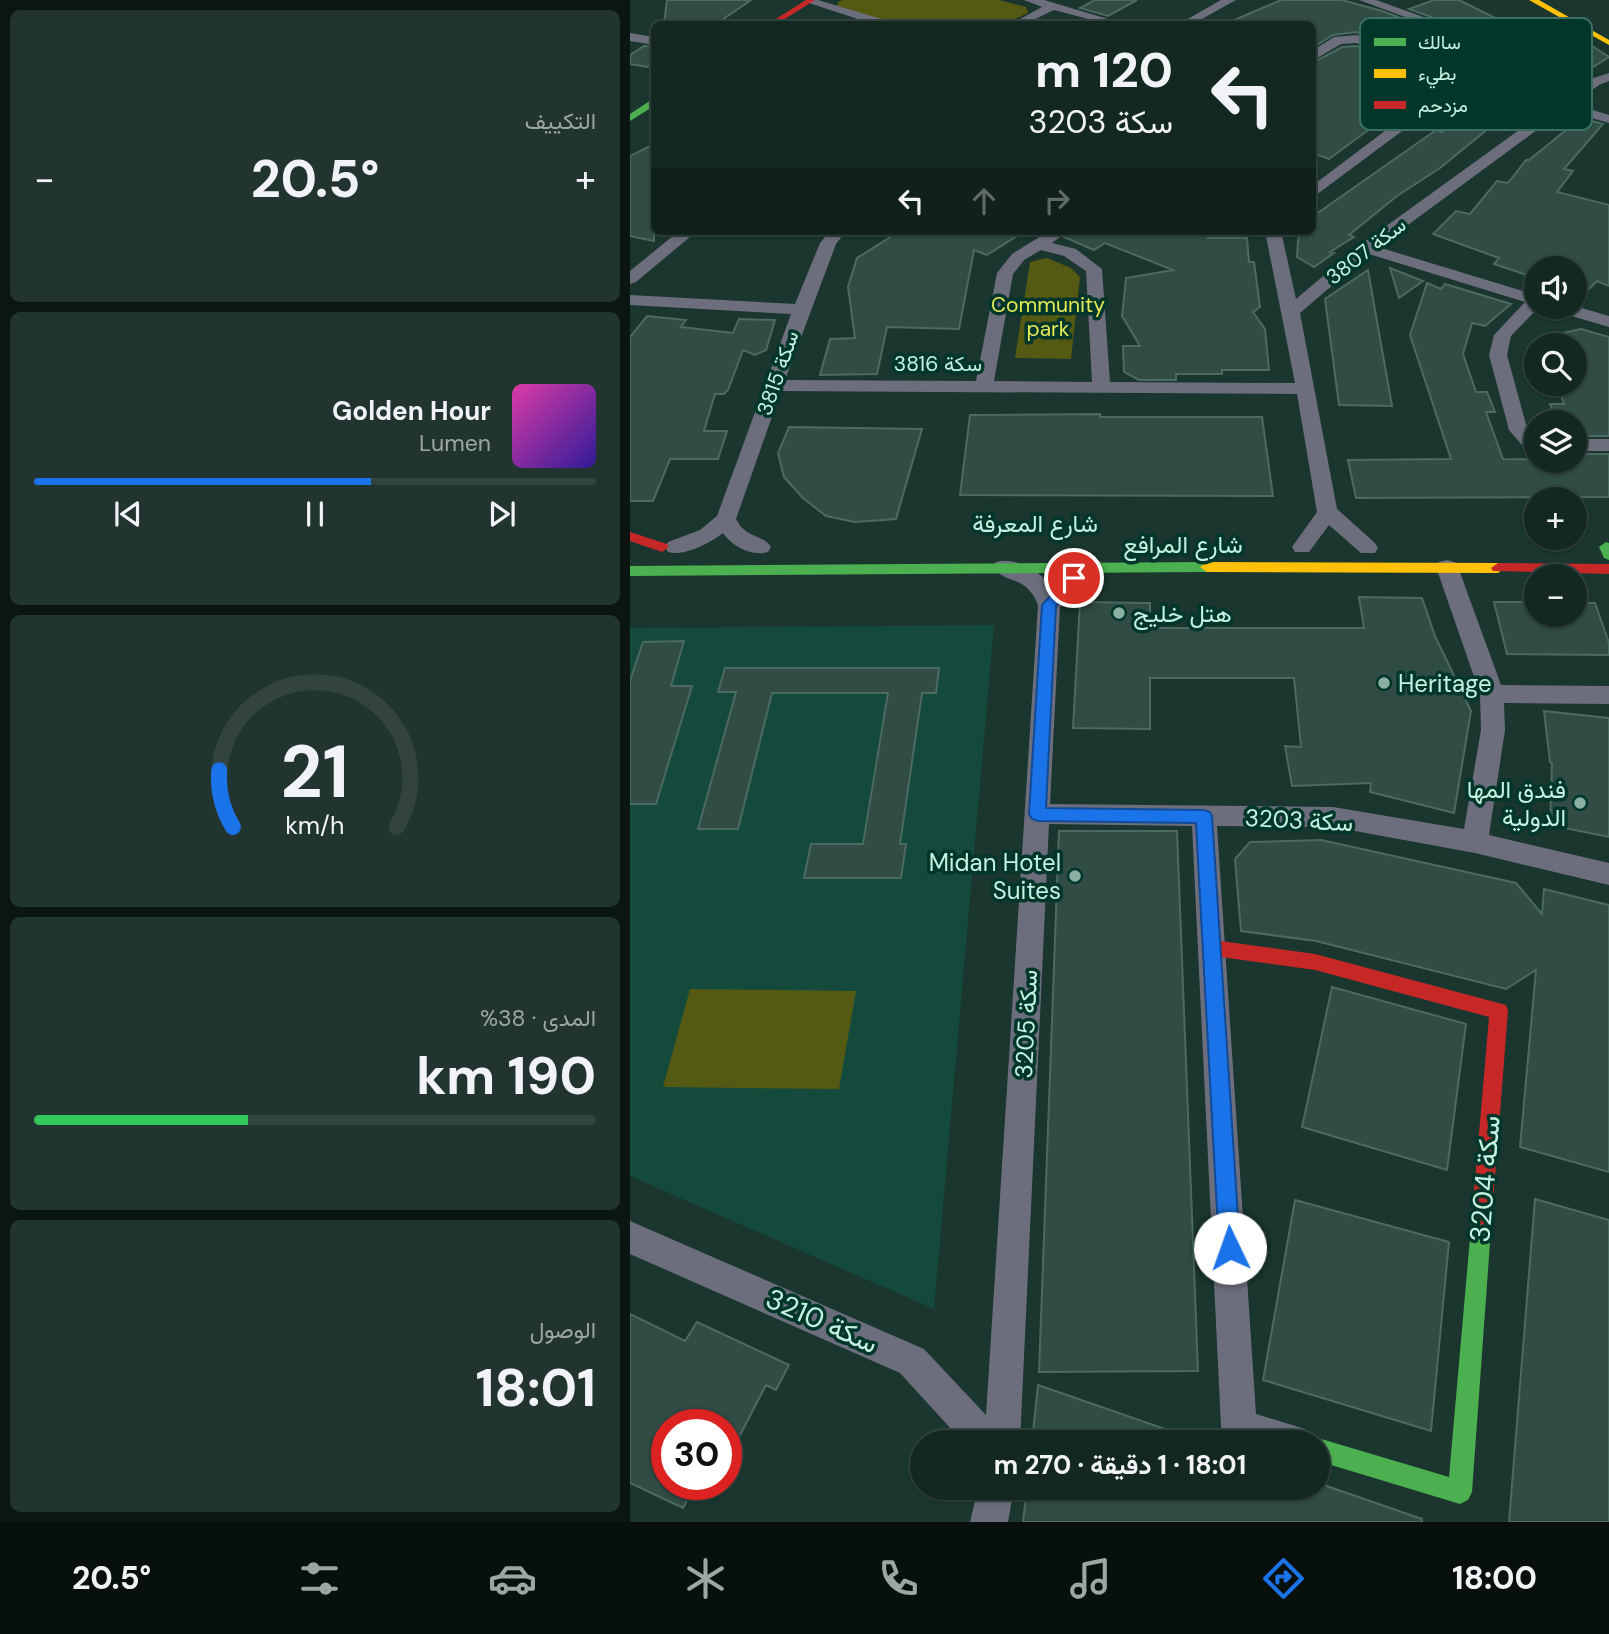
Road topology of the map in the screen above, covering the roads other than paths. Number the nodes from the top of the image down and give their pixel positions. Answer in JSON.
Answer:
{"nodes":[{"id":1,"x":792,"y":0,"type":"edge"},
{"id":2,"x":1030,"y":0,"type":"edge"},
{"id":3,"x":1230,"y":0,"type":"edge"},
{"id":4,"x":1366,"y":0,"type":"edge"},
{"id":5,"x":1533,"y":0,"type":"edge"},
{"id":6,"x":810,"y":1,"type":"edge"},
{"id":7,"x":1051,"y":7,"type":"junction"},
{"id":8,"x":1419,"y":18,"type":"edge"},
{"id":9,"x":1565,"y":18,"type":"edge"},
{"id":10,"x":759,"y":21,"type":"edge"},
{"id":11,"x":777,"y":21,"type":"edge"},
{"id":12,"x":874,"y":21,"type":"edge"},
{"id":13,"x":1023,"y":21,"type":"edge"},
{"id":14,"x":1107,"y":21,"type":"edge"},
{"id":15,"x":1191,"y":21,"type":"edge"},
{"id":16,"x":1592,"y":33,"type":"edge"},
{"id":17,"x":630,"y":37,"type":"edge"},
{"id":18,"x":651,"y":40,"type":"edge"},
{"id":19,"x":1360,"y":42,"type":"edge"},
{"id":20,"x":1609,"y":43,"type":"edge"},
{"id":21,"x":1316,"y":54,"type":"edge"},
{"id":22,"x":651,"y":89,"type":"edge"},
{"id":23,"x":630,"y":102,"type":"edge"},
{"id":24,"x":651,"y":107,"type":"edge"},
{"id":25,"x":1592,"y":112,"type":"edge"},
{"id":26,"x":630,"y":118,"type":"edge"},
{"id":27,"x":1609,"y":119,"type":"edge"},
{"id":28,"x":1396,"y":130,"type":"edge"},
{"id":29,"x":1528,"y":130,"type":"edge"},
{"id":30,"x":1316,"y":191,"type":"edge"},
{"id":31,"x":684,"y":235,"type":"edge"},
{"id":32,"x":835,"y":235,"type":"edge"},
{"id":33,"x":1054,"y":235,"type":"edge"},
{"id":34,"x":1274,"y":235,"type":"edge"},
{"id":35,"x":1040,"y":245,"type":"junction"},
{"id":36,"x":1366,"y":248,"type":"junction"},
{"id":37,"x":630,"y":279,"type":"edge"},
{"id":38,"x":1524,"y":297,"type":"edge"},
{"id":39,"x":633,"y":304,"type":"edge"},
{"id":40,"x":801,"y":309,"type":"junction"},
{"id":41,"x":1291,"y":312,"type":"junction"},
{"id":42,"x":1524,"y":313,"type":"edge"},
{"id":43,"x":1587,"y":315,"type":"edge"},
{"id":44,"x":1609,"y":322,"type":"edge"},
{"id":45,"x":775,"y":385,"type":"junction"},
{"id":46,"x":984,"y":387,"type":"junction"},
{"id":47,"x":1101,"y":388,"type":"junction"},
{"id":48,"x":1304,"y":389,"type":"junction"},
{"id":49,"x":1524,"y":436,"type":"edge"},
{"id":50,"x":1587,"y":445,"type":"edge"},
{"id":51,"x":1609,"y":445,"type":"edge"},
{"id":52,"x":1327,"y":512,"type":"junction"},
{"id":53,"x":726,"y":519,"type":"junction"},
{"id":54,"x":630,"y":536,"type":"edge"},
{"id":55,"x":630,"y":547,"type":"edge"},
{"id":56,"x":668,"y":547,"type":"junction"},
{"id":57,"x":769,"y":547,"type":"joint"},
{"id":58,"x":1296,"y":547,"type":"joint"},
{"id":59,"x":1378,"y":548,"type":"joint"},
{"id":60,"x":1092,"y":566,"type":"junction"},
{"id":61,"x":1003,"y":567,"type":"junction"},
{"id":62,"x":1447,"y":567,"type":"junction"},
{"id":63,"x":1524,"y":569,"type":"edge"},
{"id":64,"x":1587,"y":569,"type":"edge"},
{"id":65,"x":1609,"y":569,"type":"edge"},
{"id":66,"x":630,"y":571,"type":"edge"},
{"id":67,"x":1049,"y":605,"type":"junction"},
{"id":68,"x":1492,"y":694,"type":"junction"},
{"id":69,"x":1609,"y":695,"type":"edge"},
{"id":70,"x":1038,"y":814,"type":"junction"},
{"id":71,"x":1204,"y":816,"type":"junction"},
{"id":72,"x":1475,"y":842,"type":"junction"},
{"id":73,"x":1609,"y":874,"type":"edge"},
{"id":74,"x":1213,"y":948,"type":"junction"},
{"id":75,"x":630,"y":1237,"type":"edge"},
{"id":76,"x":976,"y":1430,"type":"edge"},
{"id":77,"x":1003,"y":1430,"type":"edge"},
{"id":78,"x":1252,"y":1430,"type":"edge"},
{"id":79,"x":1330,"y":1454,"type":"edge"},
{"id":80,"x":994,"y":1500,"type":"edge"},
{"id":81,"x":989,"y":1522,"type":"edge"}],
"edges":[{"from":1,"to":10,"type":"main road"},
{"from":2,"to":7,"type":"street"},
{"from":3,"to":15,"type":"street"},
{"from":4,"to":8,"type":"street"},
{"from":5,"to":9,"type":"main road"},
{"from":6,"to":11,"type":"main road"},
{"from":6,"to":12,"type":"street"},
{"from":7,"to":13,"type":"street"},
{"from":7,"to":14,"type":"street"},
{"from":16,"to":20,"type":"main road"},
{"from":17,"to":18,"type":"street"},
{"from":19,"to":21,"type":"street"},
{"from":22,"to":23,"type":"main road"},
{"from":24,"to":26,"type":"main road"},
{"from":25,"to":27,"type":"street"},
{"from":28,"to":30,"type":"street"},
{"from":29,"to":36,"type":"street","name":"سكة 3807"},
{"from":31,"to":37,"type":"street"},
{"from":32,"to":40,"type":"street","name":"سكة 3815"},
{"from":33,"to":35,"type":"street"},
{"from":34,"to":41,"type":"street"},
{"from":35,"to":46,"type":"street"},
{"from":35,"to":47,"type":"street"},
{"from":36,"to":38,"type":"street"},
{"from":36,"to":41,"type":"street","name":"سكة 3807"},
{"from":39,"to":40,"type":"street"},
{"from":40,"to":45,"type":"street","name":"سكة 3815"},
{"from":41,"to":48,"type":"street"},
{"from":42,"to":49,"type":"street"},
{"from":43,"to":44,"type":"street"},
{"from":45,"to":46,"type":"street","name":"سكة 3816"},
{"from":45,"to":53,"type":"street","name":"سكة 3815"},
{"from":46,"to":47,"type":"street","name":"سكة 3816"},
{"from":47,"to":48,"type":"street","name":"سكة 3816"},
{"from":48,"to":52,"type":"street"},
{"from":50,"to":51,"type":"street"},
{"from":52,"to":58,"type":"street"},
{"from":52,"to":59,"type":"street"},
{"from":53,"to":56,"type":"street"},
{"from":53,"to":57,"type":"street"},
{"from":54,"to":56,"type":"main road"},
{"from":55,"to":56,"type":"main road"},
{"from":56,"to":57,"type":"main road"},
{"from":58,"to":59,"type":"main road"},
{"from":60,"to":61,"type":"main road","name":"شارع المرافع"},
{"from":60,"to":62,"type":"main road","name":"شارع المرافع"},
{"from":60,"to":67,"type":"street"},
{"from":61,"to":66,"type":"main road","name":"شارع المرافع"},
{"from":61,"to":67,"type":"street"},
{"from":62,"to":63,"type":"main road","name":"شارع المرافع"},
{"from":62,"to":68,"type":"street"},
{"from":64,"to":65,"type":"main road","name":"شارع المرافع"},
{"from":67,"to":70,"type":"street","name":"سكة 3205"},
{"from":68,"to":69,"type":"street"},
{"from":68,"to":72,"type":"street"},
{"from":70,"to":71,"type":"street","name":"سكة 3203"},
{"from":70,"to":77,"type":"street","name":"سكة 3205"},
{"from":71,"to":72,"type":"street","name":"سكة 3203"},
{"from":71,"to":74,"type":"street"},
{"from":72,"to":73,"type":"street","name":"سكة 3203"},
{"from":74,"to":78,"type":"street"},
{"from":74,"to":79,"type":"main road","name":"سكة 3204"},
{"from":75,"to":76,"type":"street","name":"سكة 3210"},
{"from":80,"to":81,"type":"street"}]}
